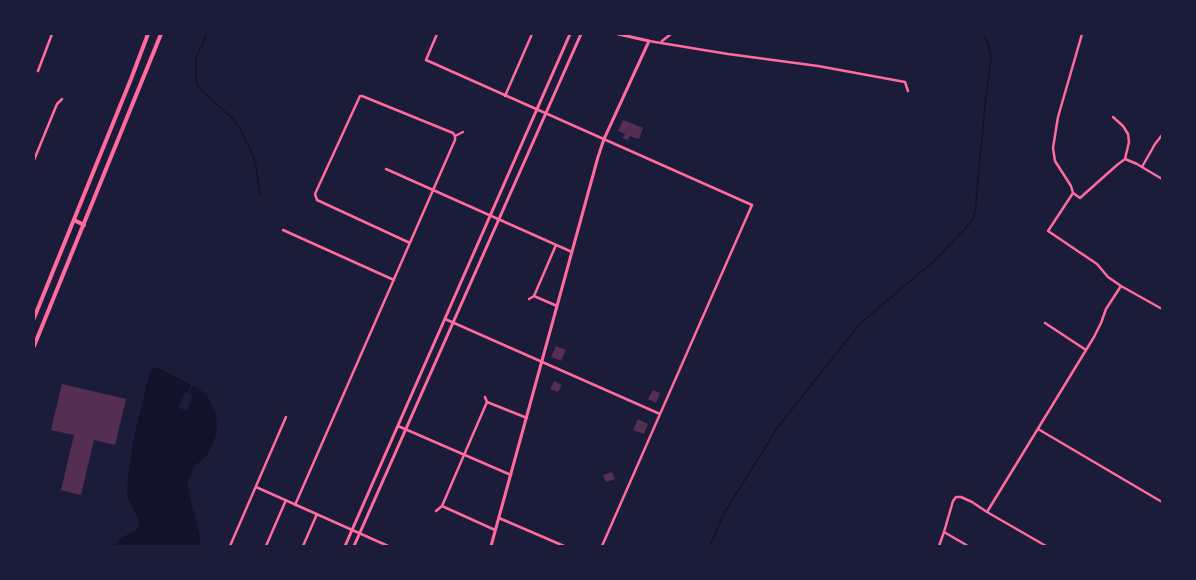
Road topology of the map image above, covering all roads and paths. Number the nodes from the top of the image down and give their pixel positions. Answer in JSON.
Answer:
{"nodes":[{"id":1,"x":52,"y":34,"type":"edge"},
{"id":2,"x":148,"y":34,"type":"edge"},
{"id":3,"x":161,"y":34,"type":"edge"},
{"id":4,"x":437,"y":34,"type":"edge"},
{"id":5,"x":532,"y":34,"type":"edge"},
{"id":6,"x":570,"y":34,"type":"edge"},
{"id":7,"x":581,"y":34,"type":"edge"},
{"id":8,"x":618,"y":34,"type":"edge"},
{"id":9,"x":671,"y":34,"type":"edge"},
{"id":10,"x":1082,"y":34,"type":"edge"},
{"id":11,"x":649,"y":41,"type":"junction"},
{"id":12,"x":662,"y":42,"type":"junction"},
{"id":13,"x":38,"y":71,"type":"dead end"},
{"id":14,"x":908,"y":91,"type":"dead end"},
{"id":15,"x":504,"y":96,"type":"junction"},
{"id":16,"x":62,"y":99,"type":"dead end"},
{"id":17,"x":537,"y":110,"type":"junction"},
{"id":18,"x":546,"y":113,"type":"junction"},
{"id":19,"x":1113,"y":117,"type":"dead end"},
{"id":20,"x":463,"y":132,"type":"dead end"},
{"id":21,"x":1162,"y":135,"type":"edge"},
{"id":22,"x":455,"y":136,"type":"junction"},
{"id":23,"x":604,"y":139,"type":"junction"},
{"id":24,"x":34,"y":160,"type":"edge"},
{"id":25,"x":1125,"y":160,"type":"junction"},
{"id":26,"x":1142,"y":167,"type":"junction"},
{"id":27,"x":386,"y":169,"type":"dead end"},
{"id":28,"x":1162,"y":179,"type":"edge"},
{"id":29,"x":433,"y":190,"type":"junction"},
{"id":30,"x":1073,"y":194,"type":"junction"},
{"id":31,"x":491,"y":215,"type":"junction"},
{"id":32,"x":500,"y":219,"type":"junction"},
{"id":33,"x":74,"y":220,"type":"junction"},
{"id":34,"x":84,"y":225,"type":"junction"},
{"id":35,"x":283,"y":230,"type":"dead end"},
{"id":36,"x":410,"y":243,"type":"junction"},
{"id":37,"x":556,"y":245,"type":"junction"},
{"id":38,"x":572,"y":252,"type":"junction"},
{"id":39,"x":394,"y":280,"type":"junction"},
{"id":40,"x":1121,"y":286,"type":"junction"},
{"id":41,"x":534,"y":296,"type":"junction"},
{"id":42,"x":529,"y":298,"type":"dead end"},
{"id":43,"x":558,"y":306,"type":"junction"},
{"id":44,"x":1162,"y":309,"type":"edge"},
{"id":45,"x":34,"y":318,"type":"edge"},
{"id":46,"x":445,"y":319,"type":"junction"},
{"id":47,"x":454,"y":323,"type":"junction"},
{"id":48,"x":1045,"y":323,"type":"dead end"},
{"id":49,"x":34,"y":346,"type":"edge"},
{"id":50,"x":1086,"y":350,"type":"junction"},
{"id":51,"x":542,"y":362,"type":"junction"},
{"id":52,"x":485,"y":397,"type":"dead end"},
{"id":53,"x":487,"y":402,"type":"junction"},
{"id":54,"x":661,"y":414,"type":"junction"},
{"id":55,"x":286,"y":417,"type":"dead end"},
{"id":56,"x":527,"y":418,"type":"junction"},
{"id":57,"x":398,"y":426,"type":"junction"},
{"id":58,"x":1038,"y":429,"type":"junction"},
{"id":59,"x":406,"y":430,"type":"junction"},
{"id":60,"x":464,"y":454,"type":"junction"},
{"id":61,"x":511,"y":475,"type":"junction"},
{"id":62,"x":256,"y":487,"type":"junction"},
{"id":63,"x":286,"y":500,"type":"junction"},
{"id":64,"x":1162,"y":502,"type":"edge"},
{"id":65,"x":295,"y":505,"type":"junction"},
{"id":66,"x":442,"y":506,"type":"junction"},
{"id":67,"x":436,"y":511,"type":"dead end"},
{"id":68,"x":987,"y":512,"type":"junction"},
{"id":69,"x":317,"y":514,"type":"junction"},
{"id":70,"x":499,"y":518,"type":"junction"},
{"id":71,"x":352,"y":529,"type":"junction"},
{"id":72,"x":495,"y":530,"type":"junction"},
{"id":73,"x":944,"y":532,"type":"junction"},
{"id":74,"x":360,"y":533,"type":"junction"},
{"id":75,"x":230,"y":546,"type":"edge"},
{"id":76,"x":266,"y":546,"type":"edge"},
{"id":77,"x":303,"y":546,"type":"edge"},
{"id":78,"x":345,"y":546,"type":"edge"},
{"id":79,"x":354,"y":546,"type":"edge"},
{"id":80,"x":388,"y":546,"type":"edge"},
{"id":81,"x":491,"y":546,"type":"edge"},
{"id":82,"x":564,"y":546,"type":"edge"},
{"id":83,"x":602,"y":546,"type":"edge"},
{"id":84,"x":939,"y":546,"type":"edge"},
{"id":85,"x":968,"y":546,"type":"edge"},
{"id":86,"x":1046,"y":546,"type":"edge"}],
"edges":[{"from":1,"to":13,"type":"street"},
{"from":2,"to":33,"type":"main road"},
{"from":3,"to":34,"type":"main road"},
{"from":4,"to":15,"type":"street"},
{"from":5,"to":15,"type":"street"},
{"from":6,"to":17,"type":"street"},
{"from":7,"to":18,"type":"street"},
{"from":8,"to":11,"type":"street"},
{"from":9,"to":12,"type":"street"},
{"from":10,"to":30,"type":"street"},
{"from":11,"to":12,"type":"street"},
{"from":11,"to":23,"type":"street"},
{"from":12,"to":14,"type":"street"},
{"from":15,"to":17,"type":"street"},
{"from":16,"to":24,"type":"street"},
{"from":17,"to":18,"type":"street"},
{"from":17,"to":31,"type":"street"},
{"from":18,"to":23,"type":"street"},
{"from":18,"to":32,"type":"street"},
{"from":19,"to":25,"type":"street"},
{"from":20,"to":22,"type":"street"},
{"from":21,"to":26,"type":"street"},
{"from":22,"to":29,"type":"street"},
{"from":22,"to":36,"type":"street"},
{"from":23,"to":38,"type":"street"},
{"from":23,"to":54,"type":"street"},
{"from":25,"to":26,"type":"street"},
{"from":25,"to":30,"type":"street"},
{"from":26,"to":28,"type":"street"},
{"from":27,"to":29,"type":"street"},
{"from":29,"to":31,"type":"street"},
{"from":29,"to":36,"type":"street"},
{"from":30,"to":40,"type":"street"},
{"from":31,"to":32,"type":"street"},
{"from":31,"to":46,"type":"street"},
{"from":32,"to":37,"type":"street"},
{"from":32,"to":47,"type":"street"},
{"from":33,"to":34,"type":"main road"},
{"from":33,"to":45,"type":"main road"},
{"from":34,"to":49,"type":"main road"},
{"from":35,"to":39,"type":"street"},
{"from":36,"to":39,"type":"street"},
{"from":37,"to":38,"type":"street"},
{"from":37,"to":41,"type":"street"},
{"from":38,"to":43,"type":"street"},
{"from":39,"to":65,"type":"street"},
{"from":40,"to":44,"type":"street"},
{"from":40,"to":50,"type":"street"},
{"from":41,"to":42,"type":"street"},
{"from":41,"to":43,"type":"street"},
{"from":43,"to":51,"type":"street"},
{"from":46,"to":47,"type":"street"},
{"from":46,"to":57,"type":"street"},
{"from":47,"to":51,"type":"street"},
{"from":47,"to":59,"type":"street"},
{"from":48,"to":50,"type":"street"},
{"from":50,"to":58,"type":"street"},
{"from":51,"to":54,"type":"street"},
{"from":51,"to":56,"type":"street"},
{"from":52,"to":53,"type":"street"},
{"from":53,"to":56,"type":"street"},
{"from":53,"to":60,"type":"street"},
{"from":54,"to":83,"type":"street"},
{"from":55,"to":62,"type":"street"},
{"from":56,"to":61,"type":"street"},
{"from":57,"to":59,"type":"street"},
{"from":57,"to":71,"type":"street"},
{"from":58,"to":64,"type":"street"},
{"from":58,"to":68,"type":"street"},
{"from":59,"to":60,"type":"street"},
{"from":59,"to":74,"type":"street"},
{"from":60,"to":61,"type":"street"},
{"from":60,"to":66,"type":"street"},
{"from":61,"to":70,"type":"street"},
{"from":62,"to":63,"type":"street"},
{"from":62,"to":75,"type":"street"},
{"from":63,"to":65,"type":"street"},
{"from":63,"to":76,"type":"street"},
{"from":65,"to":69,"type":"street"},
{"from":66,"to":67,"type":"street"},
{"from":66,"to":72,"type":"street"},
{"from":68,"to":73,"type":"street"},
{"from":68,"to":86,"type":"street"},
{"from":69,"to":71,"type":"street"},
{"from":69,"to":77,"type":"street"},
{"from":70,"to":72,"type":"street"},
{"from":70,"to":82,"type":"street"},
{"from":71,"to":74,"type":"street"},
{"from":71,"to":78,"type":"street"},
{"from":72,"to":81,"type":"street"},
{"from":73,"to":84,"type":"street"},
{"from":73,"to":85,"type":"street"},
{"from":74,"to":79,"type":"street"},
{"from":74,"to":80,"type":"street"}]}
